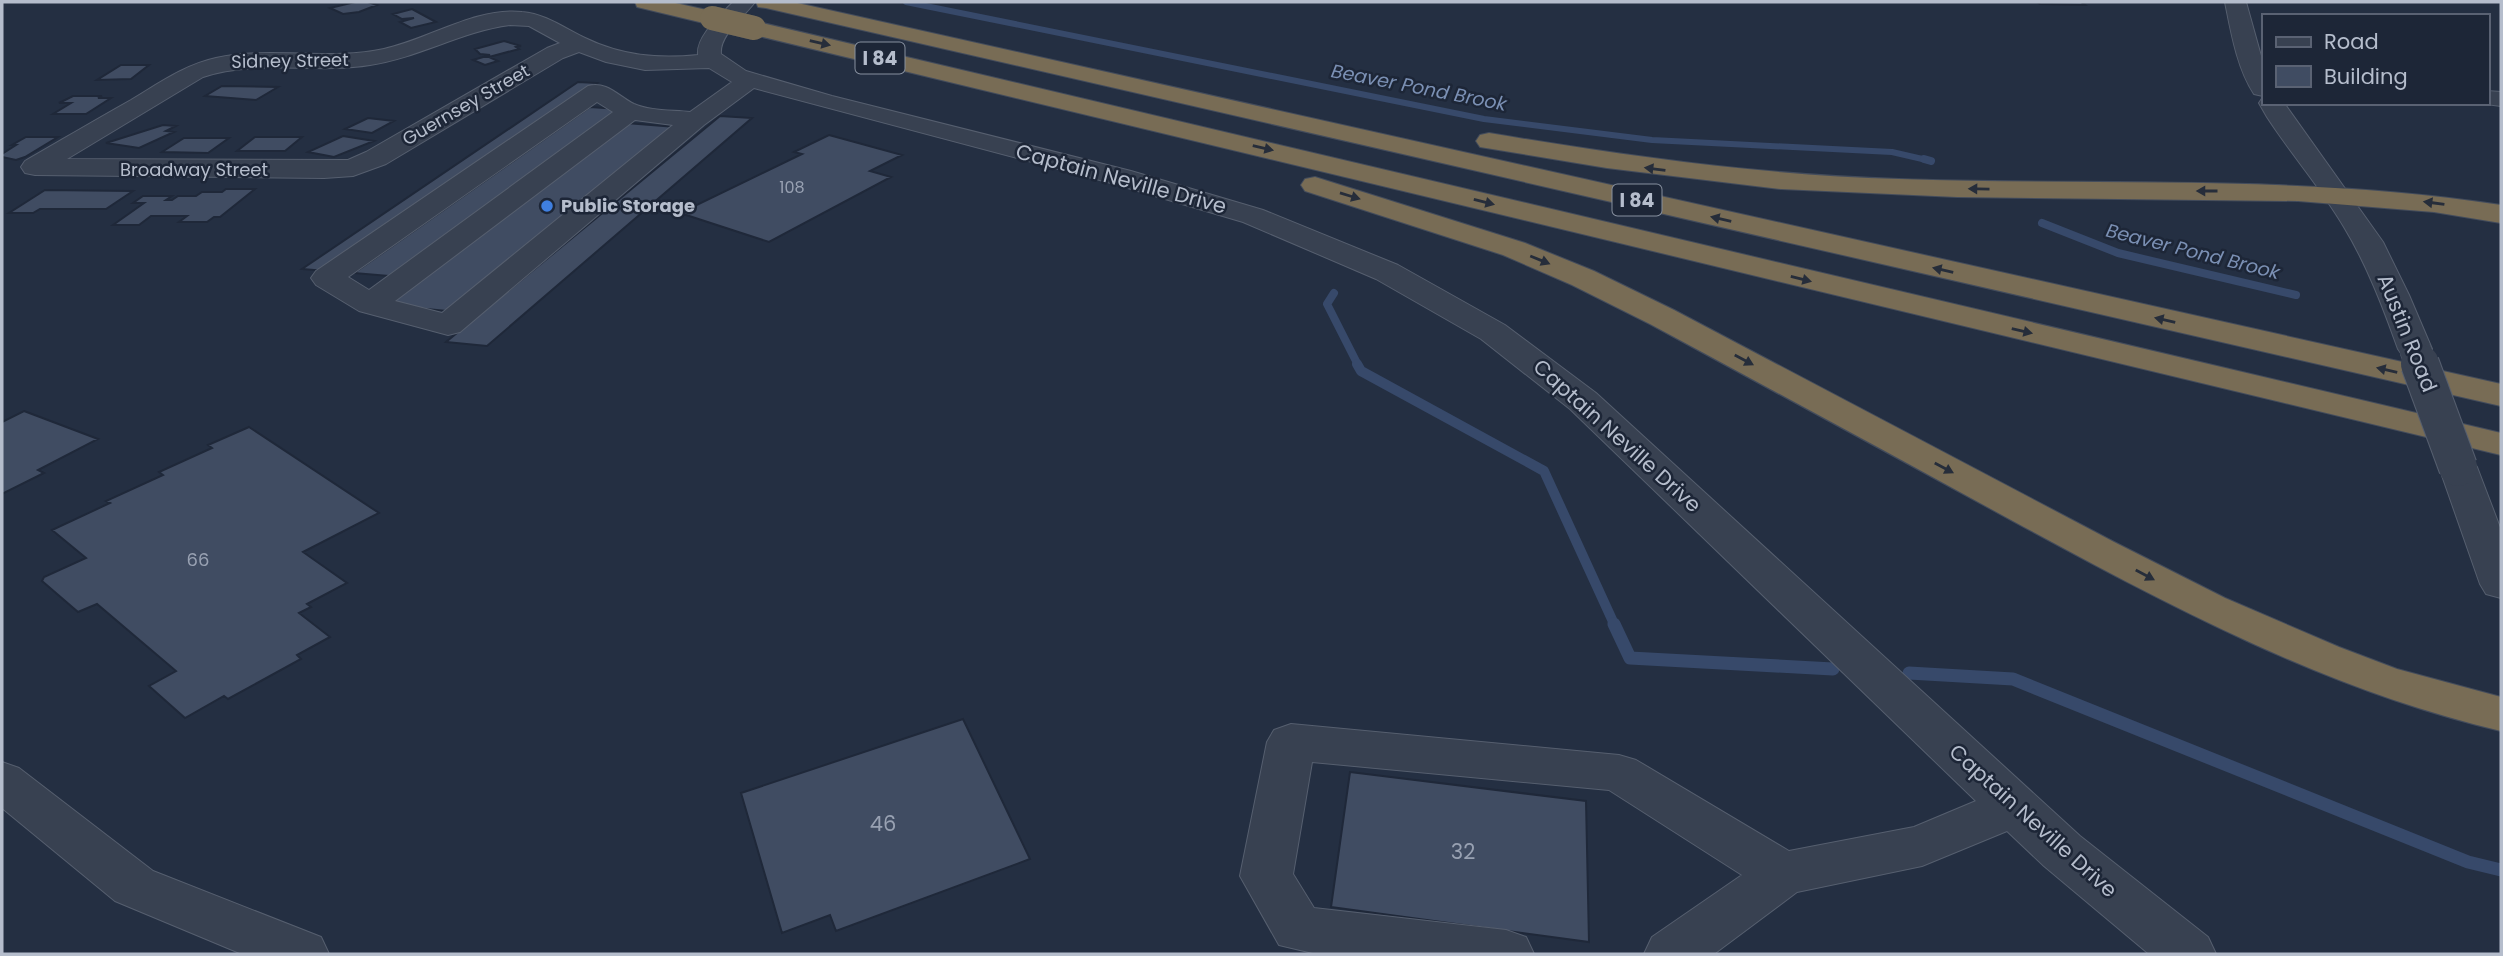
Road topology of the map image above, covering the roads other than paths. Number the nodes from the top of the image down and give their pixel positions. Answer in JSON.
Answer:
{"nodes":[{"id":1,"x":645,"y":2,"type":"edge"},
{"id":2,"x":744,"y":2,"type":"edge"},
{"id":3,"x":2235,"y":2,"type":"edge"},
{"id":4,"x":770,"y":3,"type":"edge"},
{"id":5,"x":579,"y":44,"type":"junction"},
{"id":6,"x":713,"y":61,"type":"junction"},
{"id":7,"x":1044,"y":65,"type":"junction"},
{"id":8,"x":2261,"y":78,"type":"edge"},
{"id":9,"x":750,"y":80,"type":"junction"},
{"id":10,"x":1006,"y":88,"type":"junction"},
{"id":11,"x":2273,"y":105,"type":"edge"},
{"id":12,"x":630,"y":112,"type":"junction"},
{"id":13,"x":695,"y":120,"type":"junction"},
{"id":14,"x":35,"y":167,"type":"joint"},
{"id":15,"x":352,"y":168,"type":"joint"},
{"id":16,"x":2335,"y":193,"type":"junction"},
{"id":17,"x":2501,"y":214,"type":"edge"},
{"id":18,"x":370,"y":304,"type":"junction"},
{"id":19,"x":2501,"y":395,"type":"edge"},
{"id":20,"x":2501,"y":444,"type":"edge"},
{"id":21,"x":2501,"y":584,"type":"edge"},
{"id":22,"x":2501,"y":714,"type":"edge"},
{"id":23,"x":2,"y":781,"type":"edge"},
{"id":24,"x":2014,"y":806,"type":"junction"},
{"id":25,"x":1783,"y":874,"type":"junction"},
{"id":26,"x":2170,"y":950,"type":"edge"},
{"id":27,"x":302,"y":954,"type":"edge"},
{"id":28,"x":1506,"y":954,"type":"edge"},
{"id":29,"x":1672,"y":954,"type":"edge"}],
"edges":[{"from":1,"to":10,"type":"highway","number":"I 84","one_way":true,"bridge":true},
{"from":2,"to":6,"type":"street"},
{"from":3,"to":8,"type":"street"},
{"from":4,"to":7,"type":"highway","number":"I 84"},
{"from":5,"to":6,"type":"street"},
{"from":5,"to":14,"type":"street","name":"Sidney Street"},
{"from":5,"to":15,"type":"street","name":"Guernsey Street"},
{"from":6,"to":9,"type":"street","name":"Captain Neville Drive"},
{"from":16,"to":7,"type":"highway","one_way":true},
{"from":19,"to":7,"type":"highway","number":"I 84","one_way":true},
{"from":9,"to":13,"type":"street"},
{"from":9,"to":24,"type":"street","name":"Captain Neville Drive"},
{"from":10,"to":20,"type":"highway","number":"I 84","one_way":true},
{"from":10,"to":22,"type":"highway","one_way":true},
{"from":11,"to":16,"type":"street","name":"Austin Road"},
{"from":12,"to":13,"type":"street"},
{"from":12,"to":18,"type":"street"},
{"from":12,"to":18,"type":"street"},
{"from":13,"to":18,"type":"street"},
{"from":14,"to":15,"type":"street","name":"Broadway Street"},
{"from":17,"to":16,"type":"highway","one_way":true},
{"from":16,"to":21,"type":"street","name":"Austin Road","bridge":true},
{"from":23,"to":27,"type":"street"},
{"from":24,"to":25,"type":"street"},
{"from":24,"to":26,"type":"street","name":"Captain Neville Drive"},
{"from":25,"to":28,"type":"street"},
{"from":25,"to":29,"type":"street"}]}
